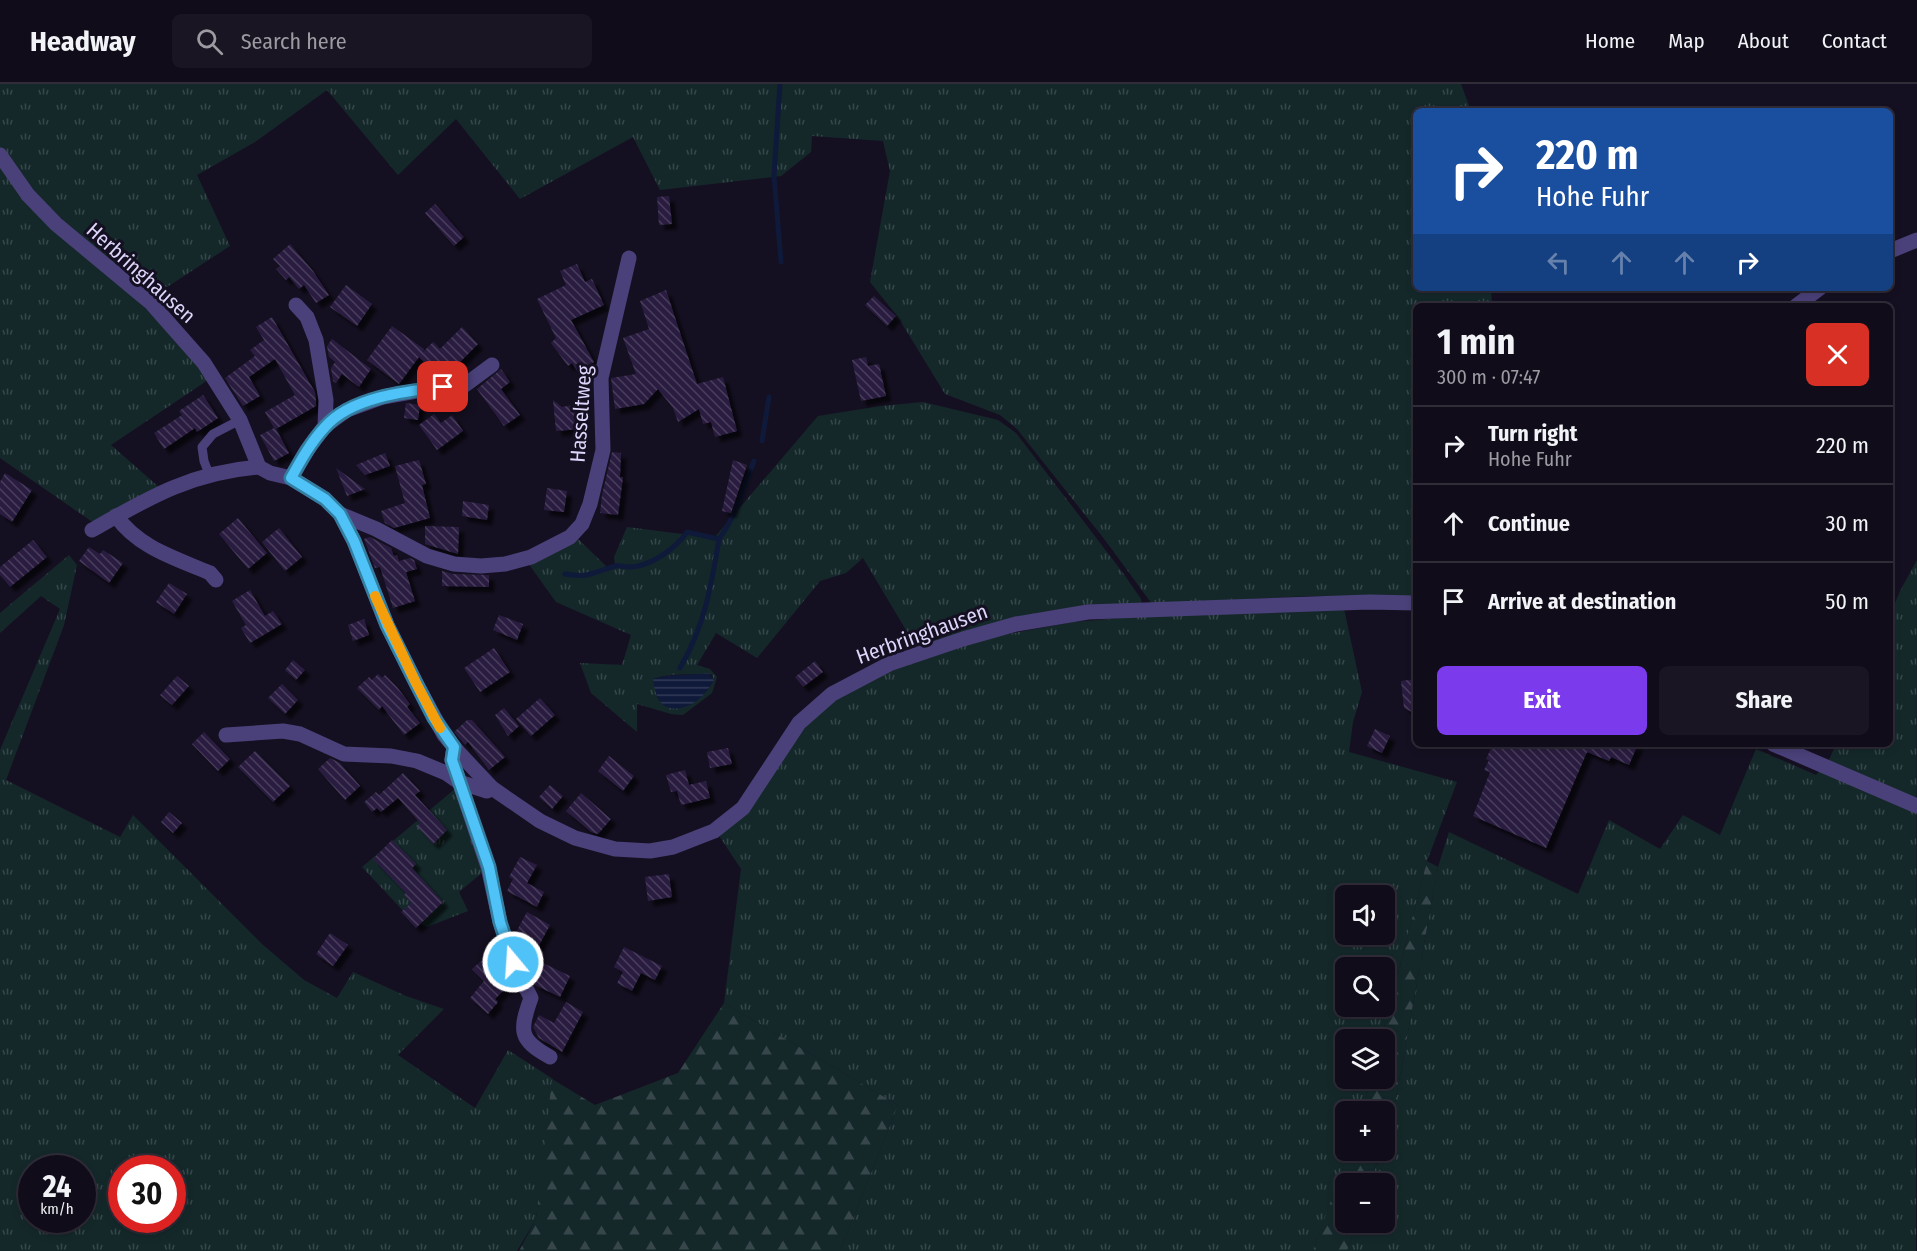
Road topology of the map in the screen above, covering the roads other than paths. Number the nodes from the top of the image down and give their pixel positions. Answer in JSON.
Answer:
{"nodes":[{"id":1,"x":0,"y":155,"type":"edge"},
{"id":2,"x":1917,"y":240,"type":"edge"},
{"id":3,"x":1893,"y":250,"type":"edge"},
{"id":4,"x":629,"y":258,"type":"dead end"},
{"id":5,"x":1816,"y":291,"type":"edge"},
{"id":6,"x":1800,"y":303,"type":"edge"},
{"id":7,"x":296,"y":305,"type":"dead end"},
{"id":8,"x":492,"y":365,"type":"dead end"},
{"id":9,"x":240,"y":420,"type":"junction"},
{"id":10,"x":325,"y":426,"type":"junction"},
{"id":11,"x":258,"y":466,"type":"junction"},
{"id":12,"x":209,"y":474,"type":"junction"},
{"id":13,"x":291,"y":478,"type":"junction"},
{"id":14,"x":340,"y":514,"type":"junction"},
{"id":15,"x":116,"y":516,"type":"junction"},
{"id":16,"x":92,"y":530,"type":"dead end"},
{"id":17,"x":216,"y":580,"type":"dead end"},
{"id":18,"x":1413,"y":603,"type":"edge"},
{"id":19,"x":226,"y":735,"type":"dead end"},
{"id":20,"x":454,"y":747,"type":"junction"},
{"id":21,"x":1780,"y":747,"type":"edge"},
{"id":22,"x":459,"y":782,"type":"junction"},
{"id":23,"x":492,"y":788,"type":"junction"},
{"id":24,"x":1917,"y":806,"type":"edge"},
{"id":25,"x":550,"y":1057,"type":"dead end"}],
"edges":[{"from":1,"to":9,"type":"street","name":"Herbringhausen"},
{"from":2,"to":3,"type":"street"},
{"from":4,"to":14,"type":"street","name":"Hasseltweg"},
{"from":5,"to":6,"type":"street"},
{"from":7,"to":10,"type":"street"},
{"from":8,"to":10,"type":"street"},
{"from":9,"to":11,"type":"street","name":"Herbringhausen"},
{"from":9,"to":12,"type":"lane"},
{"from":10,"to":13,"type":"street"},
{"from":11,"to":12,"type":"street"},
{"from":11,"to":13,"type":"street","name":"Herbringhausen"},
{"from":12,"to":15,"type":"street"},
{"from":13,"to":14,"type":"street","name":"Herbringhausen"},
{"from":14,"to":20,"type":"street","name":"Herbringhausen"},
{"from":15,"to":16,"type":"street"},
{"from":15,"to":17,"type":"street"},
{"from":18,"to":23,"type":"street","name":"Herbringhausen"},
{"from":19,"to":22,"type":"street","name":"Herbringhausen"},
{"from":20,"to":22,"type":"street","name":"Herbringhausen"},
{"from":20,"to":23,"type":"street","name":"Herbringhausen"},
{"from":21,"to":24,"type":"street"},
{"from":22,"to":23,"type":"street","name":"Herbringhausen"},
{"from":22,"to":25,"type":"street","name":"Herbringhausen"}]}
